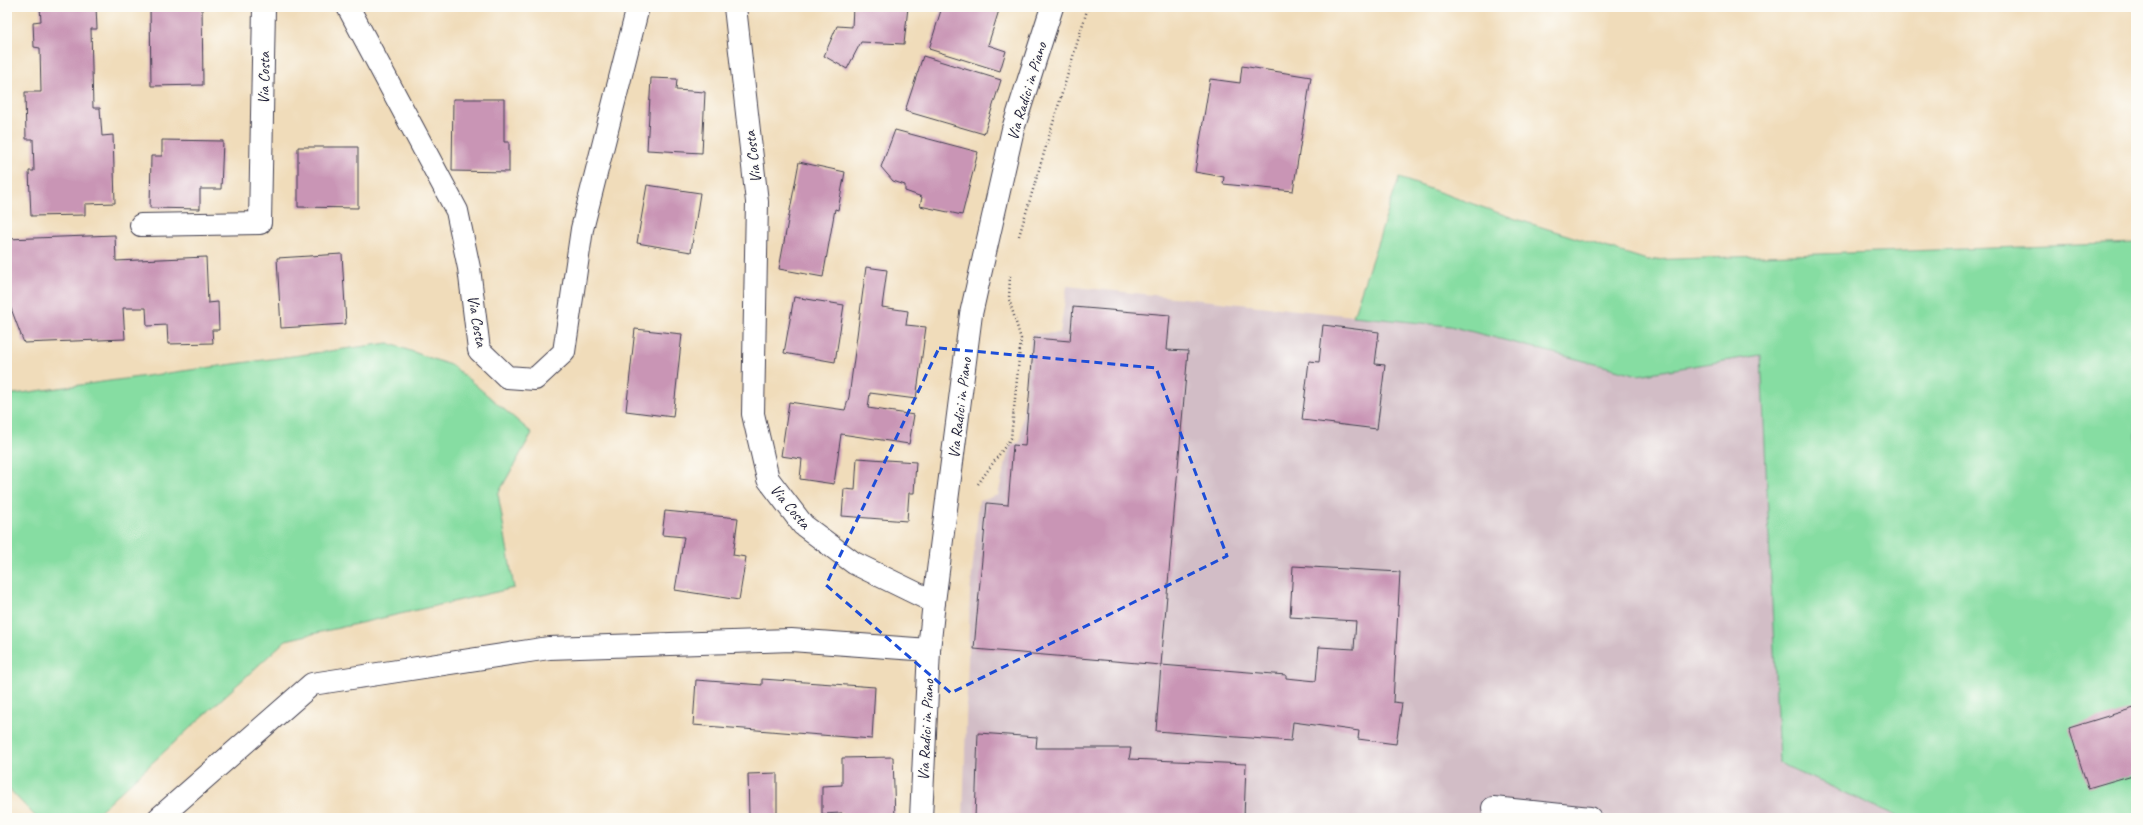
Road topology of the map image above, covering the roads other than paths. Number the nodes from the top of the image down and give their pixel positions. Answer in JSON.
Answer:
{"nodes":[{"id":1,"x":264,"y":7,"type":"edge"},
{"id":2,"x":348,"y":7,"type":"edge"},
{"id":3,"x":638,"y":7,"type":"edge"},
{"id":4,"x":735,"y":7,"type":"edge"},
{"id":5,"x":1052,"y":7,"type":"edge"},
{"id":6,"x":141,"y":225,"type":"dead end"},
{"id":7,"x":934,"y":602,"type":"junction"},
{"id":8,"x":929,"y":650,"type":"junction"},
{"id":9,"x":1493,"y":808,"type":"dead end"},
{"id":10,"x":159,"y":818,"type":"edge"},
{"id":11,"x":921,"y":818,"type":"edge"},
{"id":12,"x":1590,"y":818,"type":"edge"}],
"edges":[{"from":1,"to":6,"type":"street","name":"Via Costa"},
{"from":2,"to":3,"type":"street","name":"Via Costa"},
{"from":4,"to":7,"type":"street","name":"Via Costa"},
{"from":5,"to":7,"type":"street","name":"Via Radici in Piano"},
{"from":7,"to":8,"type":"street","name":"Via Radici in Piano"},
{"from":8,"to":10,"type":"street"},
{"from":8,"to":11,"type":"street","name":"Via Radici in Piano"},
{"from":9,"to":12,"type":"street"}]}
